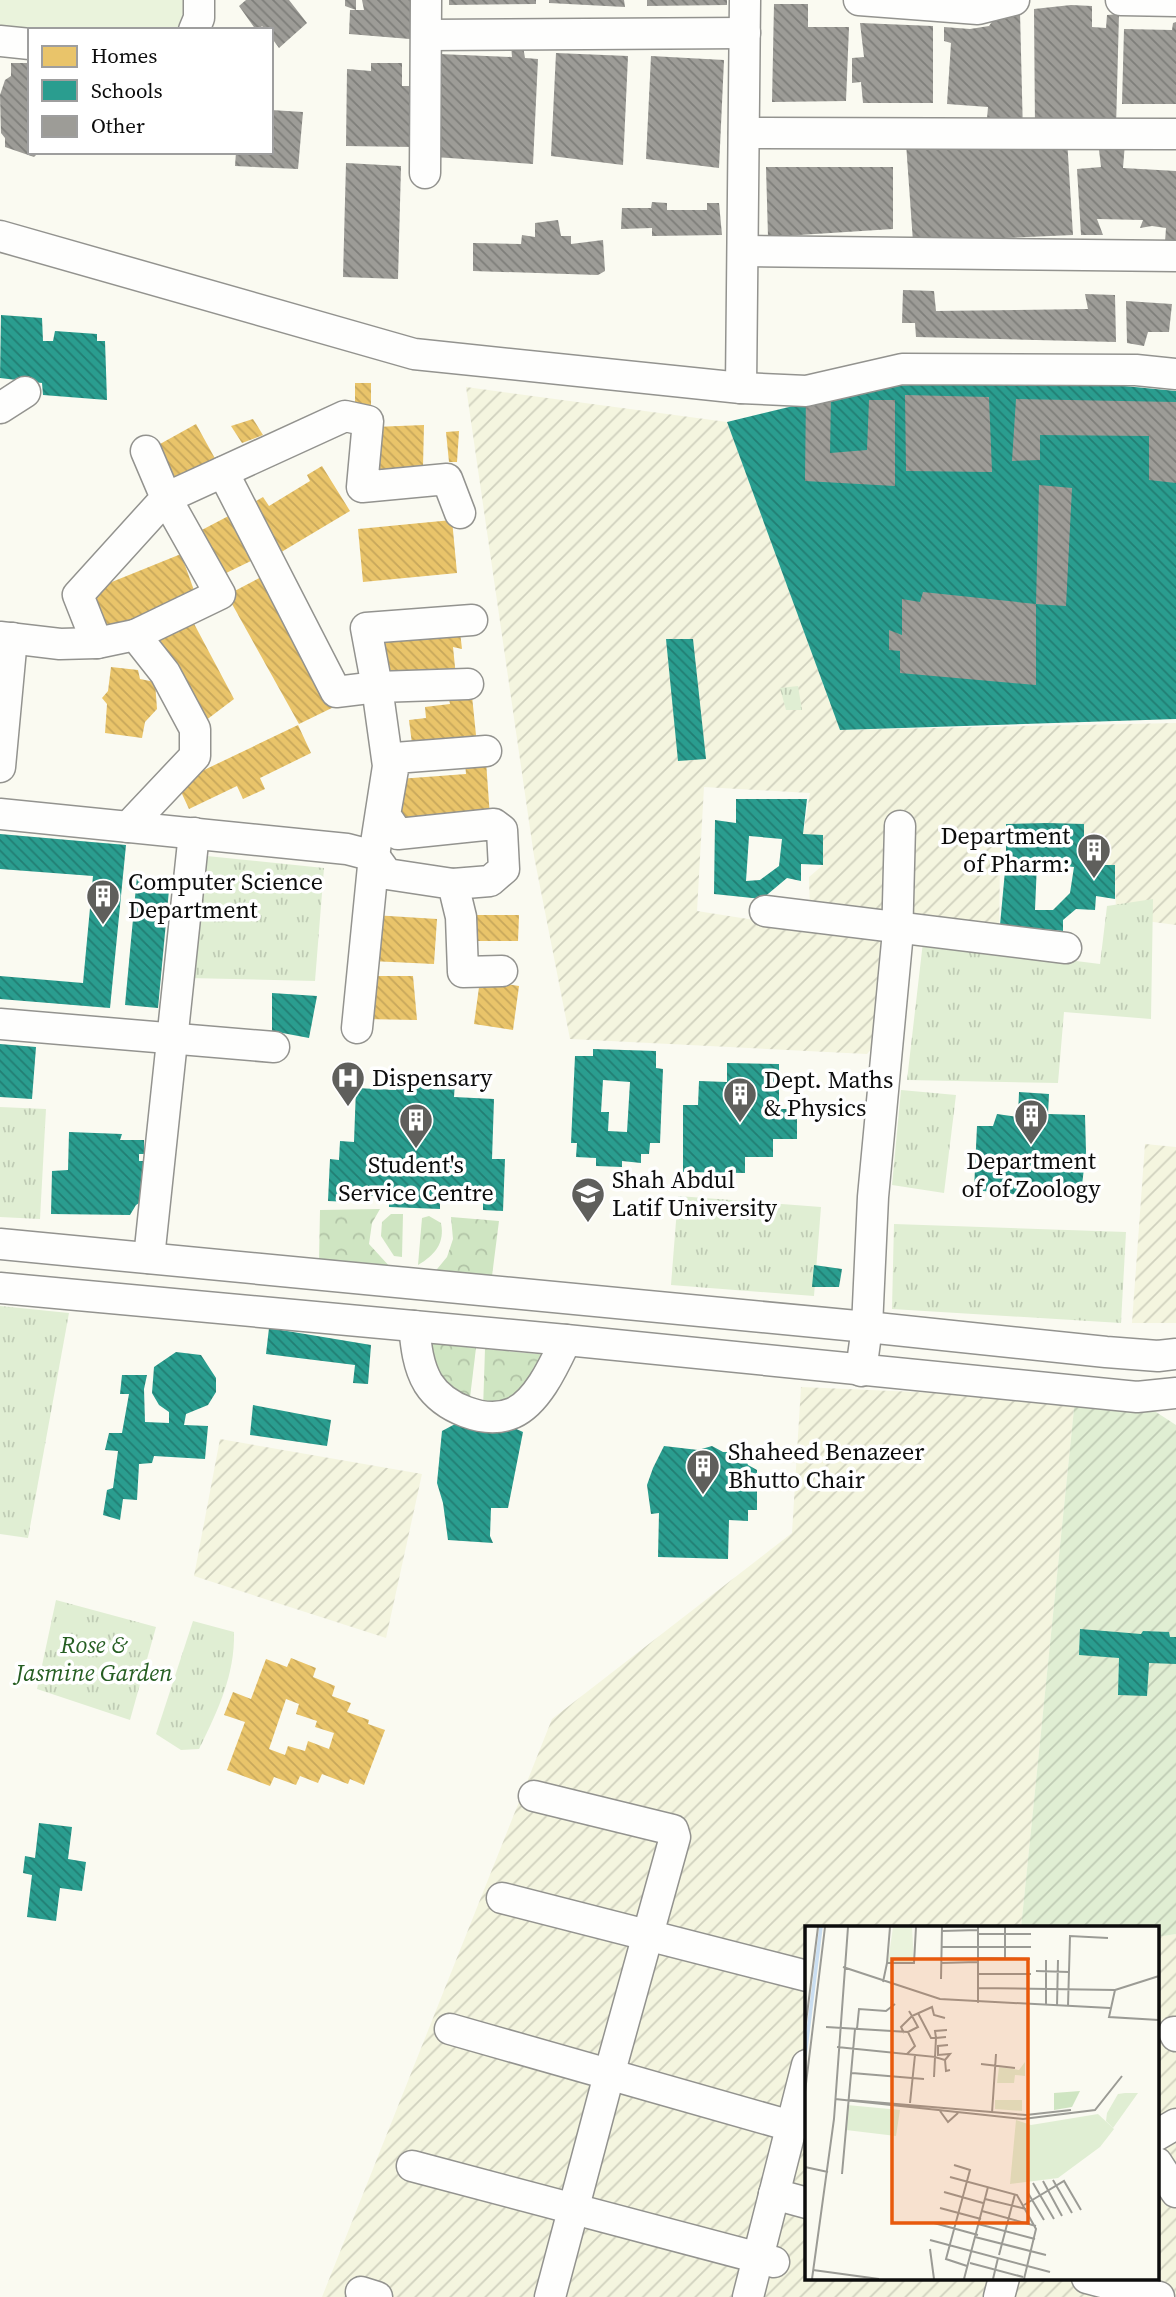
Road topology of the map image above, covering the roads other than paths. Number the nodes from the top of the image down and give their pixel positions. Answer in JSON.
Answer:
{"nodes":[{"id":1,"x":199,"y":0,"type":"edge"},
{"id":2,"x":426,"y":0,"type":"edge"},
{"id":3,"x":745,"y":0,"type":"edge"},
{"id":4,"x":859,"y":0,"type":"edge"},
{"id":5,"x":1014,"y":0,"type":"edge"},
{"id":6,"x":1121,"y":0,"type":"edge"},
{"id":7,"x":1176,"y":1,"type":"edge"},
{"id":8,"x":979,"y":4,"type":"edge"},
{"id":9,"x":195,"y":28,"type":"edge"},
{"id":10,"x":745,"y":33,"type":"junction"},
{"id":11,"x":426,"y":35,"type":"junction"},
{"id":12,"x":0,"y":41,"type":"edge"},
{"id":13,"x":28,"y":44,"type":"edge"},
{"id":14,"x":744,"y":133,"type":"junction"},
{"id":15,"x":1176,"y":134,"type":"edge"},
{"id":16,"x":425,"y":173,"type":"dead end"},
{"id":17,"x":0,"y":236,"type":"edge"},
{"id":18,"x":743,"y":251,"type":"junction"},
{"id":19,"x":1176,"y":256,"type":"edge"},
{"id":20,"x":1176,"y":374,"type":"edge"},
{"id":21,"x":741,"y":388,"type":"junction"},
{"id":22,"x":25,"y":392,"type":"dead end"},
{"id":23,"x":0,"y":408,"type":"edge"},
{"id":24,"x":146,"y":451,"type":"dead end"},
{"id":25,"x":223,"y":472,"type":"junction"},
{"id":26,"x":166,"y":498,"type":"junction"},
{"id":27,"x":460,"y":513,"type":"dead end"},
{"id":28,"x":472,"y":620,"type":"dead end"},
{"id":29,"x":135,"y":635,"type":"junction"},
{"id":30,"x":6,"y":638,"type":"edge"},
{"id":31,"x":97,"y":643,"type":"junction"},
{"id":32,"x":468,"y":684,"type":"dead end"},
{"id":33,"x":377,"y":687,"type":"junction"},
{"id":34,"x":486,"y":751,"type":"dead end"},
{"id":35,"x":0,"y":767,"type":"edge"},
{"id":36,"x":0,"y":814,"type":"edge"},
{"id":37,"x":900,"y":826,"type":"dead end"},
{"id":38,"x":128,"y":827,"type":"junction"},
{"id":39,"x":194,"y":833,"type":"junction"},
{"id":40,"x":374,"y":856,"type":"junction"},
{"id":41,"x":453,"y":884,"type":"junction"},
{"id":42,"x":765,"y":911,"type":"dead end"},
{"id":43,"x":898,"y":926,"type":"junction"},
{"id":44,"x":1066,"y":948,"type":"dead end"},
{"id":45,"x":502,"y":971,"type":"dead end"},
{"id":46,"x":0,"y":1024,"type":"edge"},
{"id":47,"x":357,"y":1028,"type":"dead end"},
{"id":48,"x":171,"y":1039,"type":"junction"},
{"id":49,"x":274,"y":1048,"type":"dead end"},
{"id":50,"x":0,"y":1244,"type":"edge"},
{"id":51,"x":93,"y":1253,"type":"junction"},
{"id":52,"x":149,"y":1258,"type":"junction"},
{"id":53,"x":0,"y":1288,"type":"edge"},
{"id":54,"x":87,"y":1296,"type":"junction"},
{"id":55,"x":414,"y":1326,"type":"junction"},
{"id":56,"x":867,"y":1326,"type":"junction"},
{"id":57,"x":566,"y":1340,"type":"junction"},
{"id":58,"x":1176,"y":1354,"type":"edge"},
{"id":59,"x":861,"y":1371,"type":"junction"},
{"id":60,"x":1176,"y":1393,"type":"edge"},
{"id":61,"x":534,"y":1796,"type":"dead end"},
{"id":62,"x":502,"y":1898,"type":"dead end"},
{"id":63,"x":649,"y":1935,"type":"junction"},
{"id":64,"x":805,"y":1975,"type":"edge"},
{"id":65,"x":450,"y":2029,"type":"dead end"},
{"id":66,"x":609,"y":2075,"type":"junction"},
{"id":67,"x":805,"y":2080,"type":"edge"},
{"id":68,"x":1176,"y":2124,"type":"edge"},
{"id":69,"x":799,"y":2130,"type":"edge"},
{"id":70,"x":1158,"y":2134,"type":"edge"},
{"id":71,"x":412,"y":2166,"type":"dead end"},
{"id":72,"x":790,"y":2198,"type":"edge"},
{"id":73,"x":574,"y":2209,"type":"junction"},
{"id":74,"x":766,"y":2260,"type":"junction"},
{"id":75,"x":1003,"y":2280,"type":"edge"},
{"id":76,"x":1095,"y":2280,"type":"edge"},
{"id":77,"x":550,"y":2297,"type":"edge"},
{"id":78,"x":748,"y":2297,"type":"edge"},
{"id":79,"x":765,"y":2297,"type":"edge"},
{"id":80,"x":999,"y":2297,"type":"edge"},
{"id":81,"x":1159,"y":2297,"type":"edge"}],
"edges":[{"from":1,"to":9,"type":"street"},
{"from":2,"to":11,"type":"street"},
{"from":3,"to":10,"type":"street"},
{"from":4,"to":8,"type":"street"},
{"from":5,"to":8,"type":"street"},
{"from":6,"to":7,"type":"street"},
{"from":10,"to":11,"type":"street"},
{"from":10,"to":14,"type":"street"},
{"from":11,"to":16,"type":"street"},
{"from":12,"to":13,"type":"street"},
{"from":14,"to":15,"type":"street"},
{"from":14,"to":18,"type":"street"},
{"from":17,"to":21,"type":"street"},
{"from":18,"to":19,"type":"street"},
{"from":18,"to":21,"type":"street"},
{"from":20,"to":21,"type":"street"},
{"from":22,"to":23,"type":"street"},
{"from":24,"to":26,"type":"street"},
{"from":25,"to":26,"type":"street"},
{"from":25,"to":27,"type":"street"},
{"from":25,"to":33,"type":"street"},
{"from":26,"to":29,"type":"street"},
{"from":26,"to":31,"type":"street"},
{"from":28,"to":33,"type":"street"},
{"from":29,"to":31,"type":"street"},
{"from":29,"to":38,"type":"street"},
{"from":30,"to":31,"type":"street"},
{"from":30,"to":35,"type":"street"},
{"from":32,"to":33,"type":"street"},
{"from":33,"to":40,"type":"street"},
{"from":34,"to":41,"type":"street"},
{"from":36,"to":38,"type":"street"},
{"from":37,"to":43,"type":"street"},
{"from":38,"to":39,"type":"street"},
{"from":39,"to":40,"type":"street"},
{"from":39,"to":48,"type":"street"},
{"from":40,"to":41,"type":"street"},
{"from":40,"to":47,"type":"street"},
{"from":41,"to":45,"type":"street"},
{"from":42,"to":43,"type":"street"},
{"from":43,"to":44,"type":"street"},
{"from":43,"to":56,"type":"street"},
{"from":46,"to":48,"type":"street"},
{"from":48,"to":49,"type":"street"},
{"from":48,"to":52,"type":"street"},
{"from":50,"to":51,"type":"street"},
{"from":51,"to":52,"type":"street"},
{"from":51,"to":54,"type":"street"},
{"from":52,"to":56,"type":"street"},
{"from":53,"to":54,"type":"street"},
{"from":54,"to":55,"type":"street"},
{"from":55,"to":57,"type":"street"},
{"from":55,"to":57,"type":"street"},
{"from":56,"to":58,"type":"street"},
{"from":56,"to":59,"type":"street"},
{"from":57,"to":59,"type":"street"},
{"from":59,"to":60,"type":"street"},
{"from":61,"to":63,"type":"street"},
{"from":62,"to":63,"type":"street"},
{"from":63,"to":64,"type":"street"},
{"from":63,"to":66,"type":"street"},
{"from":65,"to":66,"type":"street"},
{"from":66,"to":69,"type":"street"},
{"from":66,"to":73,"type":"street"},
{"from":67,"to":69,"type":"street"},
{"from":68,"to":70,"type":"street"},
{"from":69,"to":72,"type":"street"},
{"from":71,"to":73,"type":"street"},
{"from":72,"to":74,"type":"street"},
{"from":73,"to":74,"type":"street"},
{"from":73,"to":77,"type":"street"},
{"from":74,"to":78,"type":"street"},
{"from":74,"to":79,"type":"street"},
{"from":75,"to":80,"type":"street"},
{"from":76,"to":81,"type":"street"}]}
